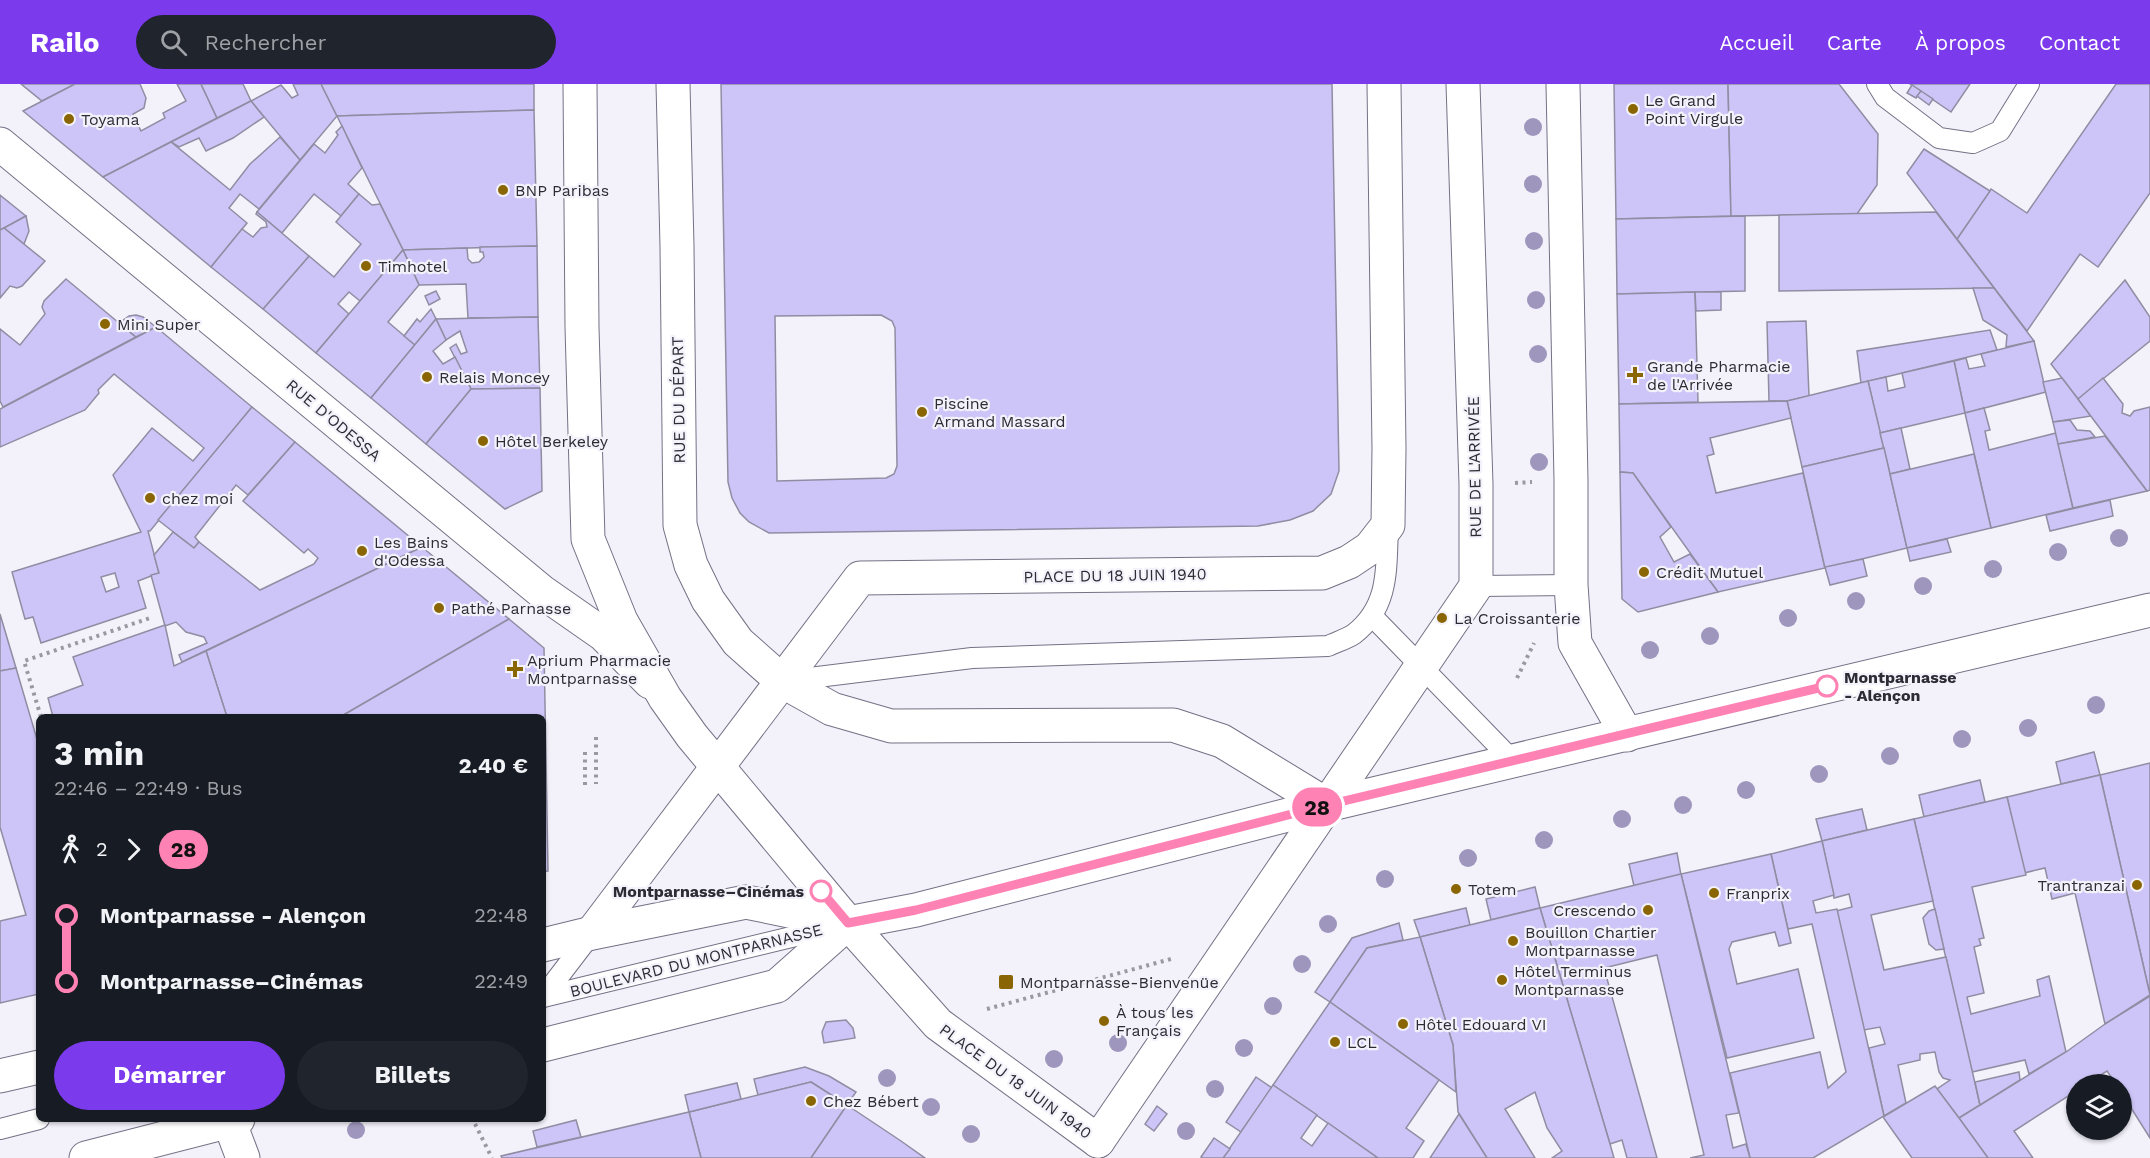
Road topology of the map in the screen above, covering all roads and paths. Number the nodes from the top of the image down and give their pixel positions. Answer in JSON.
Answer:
{"nodes":[{"id":1,"x":580,"y":84,"type":"edge"},
{"id":2,"x":673,"y":84,"type":"edge"},
{"id":3,"x":1383,"y":84,"type":"edge"},
{"id":4,"x":1463,"y":84,"type":"edge"},
{"id":5,"x":1563,"y":84,"type":"edge"},
{"id":6,"x":1876,"y":84,"type":"edge"},
{"id":7,"x":2029,"y":84,"type":"edge"},
{"id":8,"x":0,"y":144,"type":"edge"},
{"id":9,"x":1388,"y":525,"type":"junction"},
{"id":10,"x":1571,"y":585,"type":"junction"},
{"id":11,"x":1476,"y":586,"type":"junction"},
{"id":12,"x":2150,"y":610,"type":"edge"},
{"id":13,"x":1372,"y":616,"type":"junction"},
{"id":14,"x":150,"y":618,"type":"dead end"},
{"id":15,"x":1534,"y":643,"type":"dead end"},
{"id":16,"x":1421,"y":666,"type":"junction"},
{"id":17,"x":1516,"y":678,"type":"dead end"},
{"id":18,"x":782,"y":681,"type":"junction"},
{"id":19,"x":665,"y":698,"type":"junction"},
{"id":20,"x":40,"y":714,"type":"edge"},
{"id":21,"x":1627,"y":735,"type":"junction"},
{"id":22,"x":596,"y":737,"type":"dead end"},
{"id":23,"x":585,"y":752,"type":"dead end"},
{"id":24,"x":1513,"y":761,"type":"junction"},
{"id":25,"x":717,"y":767,"type":"junction"},
{"id":26,"x":596,"y":784,"type":"dead end"},
{"id":27,"x":585,"y":786,"type":"dead end"},
{"id":28,"x":1327,"y":805,"type":"junction"},
{"id":29,"x":848,"y":923,"type":"junction"},
{"id":30,"x":592,"y":933,"type":"junction"},
{"id":31,"x":546,"y":944,"type":"edge"},
{"id":32,"x":1180,"y":957,"type":"dead end"},
{"id":33,"x":546,"y":993,"type":"edge"},
{"id":34,"x":546,"y":996,"type":"edge"},
{"id":35,"x":981,"y":1015,"type":"dead end"},
{"id":36,"x":546,"y":1044,"type":"edge"},
{"id":37,"x":36,"y":1068,"type":"edge"},
{"id":38,"x":0,"y":1076,"type":"edge"},
{"id":39,"x":36,"y":1120,"type":"edge"},
{"id":40,"x":225,"y":1122,"type":"edge"},
{"id":41,"x":234,"y":1122,"type":"edge"},
{"id":42,"x":475,"y":1124,"type":"dead end"},
{"id":43,"x":0,"y":1129,"type":"edge"},
{"id":44,"x":1100,"y":1149,"type":"edge"},
{"id":45,"x":86,"y":1158,"type":"edge"},
{"id":46,"x":243,"y":1158,"type":"edge"},
{"id":47,"x":492,"y":1158,"type":"edge"}],
"edges":[{"from":1,"to":19,"type":"main road"},
{"from":2,"to":18,"type":"main road","name":"RUE DU DÉPART"},
{"from":3,"to":9,"type":"main road"},
{"from":4,"to":11,"type":"main road","name":"RUE DE L'ARRIVÉE"},
{"from":5,"to":10,"type":"main road"},
{"from":6,"to":7,"type":"lane"},
{"from":8,"to":19,"type":"main road","name":"RUE D'ODESSA"},
{"from":9,"to":13,"type":"lane"},
{"from":9,"to":18,"type":"main road","name":"PLACE DU 18 JUIN 1940"},
{"from":10,"to":11,"type":"lane"},
{"from":10,"to":21,"type":"main road"},
{"from":11,"to":16,"type":"main road"},
{"from":12,"to":21,"type":"main road","name":"BOULEVARD DU MONTPARNASSE"},
{"from":13,"to":16,"type":"lane"},
{"from":13,"to":18,"type":"lane"},
{"from":14,"to":20,"type":"path"},
{"from":15,"to":17,"type":"path"},
{"from":16,"to":24,"type":"lane"},
{"from":16,"to":28,"type":"main road"},
{"from":18,"to":25,"type":"main road","name":"PLACE DU 18 JUIN 1940"},
{"from":18,"to":28,"type":"main road"},
{"from":19,"to":25,"type":"main road","name":"PLACE DU 18 JUIN 1940"},
{"from":21,"to":24,"type":"main road","name":"BOULEVARD DU MONTPARNASSE"},
{"from":22,"to":26,"type":"path"},
{"from":23,"to":27,"type":"path"},
{"from":24,"to":28,"type":"main road","name":"BOULEVARD DU MONTPARNASSE"},
{"from":25,"to":29,"type":"main road","name":"PLACE DU 18 JUIN 1940"},
{"from":25,"to":30,"type":"main road","name":"PLACE DU 18 JUIN 1940"},
{"from":28,"to":29,"type":"main road","name":"BOULEVARD DU MONTPARNASSE"},
{"from":28,"to":44,"type":"main road","name":"PLACE DU 18 JUIN 1940"},
{"from":29,"to":30,"type":"main road","name":"BOULEVARD DU MONTPARNASSE"},
{"from":29,"to":34,"type":"lane","name":"BOULEVARD DU MONTPARNASSE"},
{"from":29,"to":36,"type":"main road","name":"BOULEVARD DU MONTPARNASSE"},
{"from":29,"to":44,"type":"main road","name":"PLACE DU 18 JUIN 1940"},
{"from":30,"to":31,"type":"main road","name":"BOULEVARD DU MONTPARNASSE"},
{"from":30,"to":33,"type":"lane","name":"BOULEVARD DU MONTPARNASSE"},
{"from":32,"to":35,"type":"path"},
{"from":37,"to":38,"type":"main road"},
{"from":39,"to":43,"type":"lane"},
{"from":40,"to":45,"type":"main road"},
{"from":41,"to":46,"type":"main road"},
{"from":42,"to":47,"type":"path"}]}
